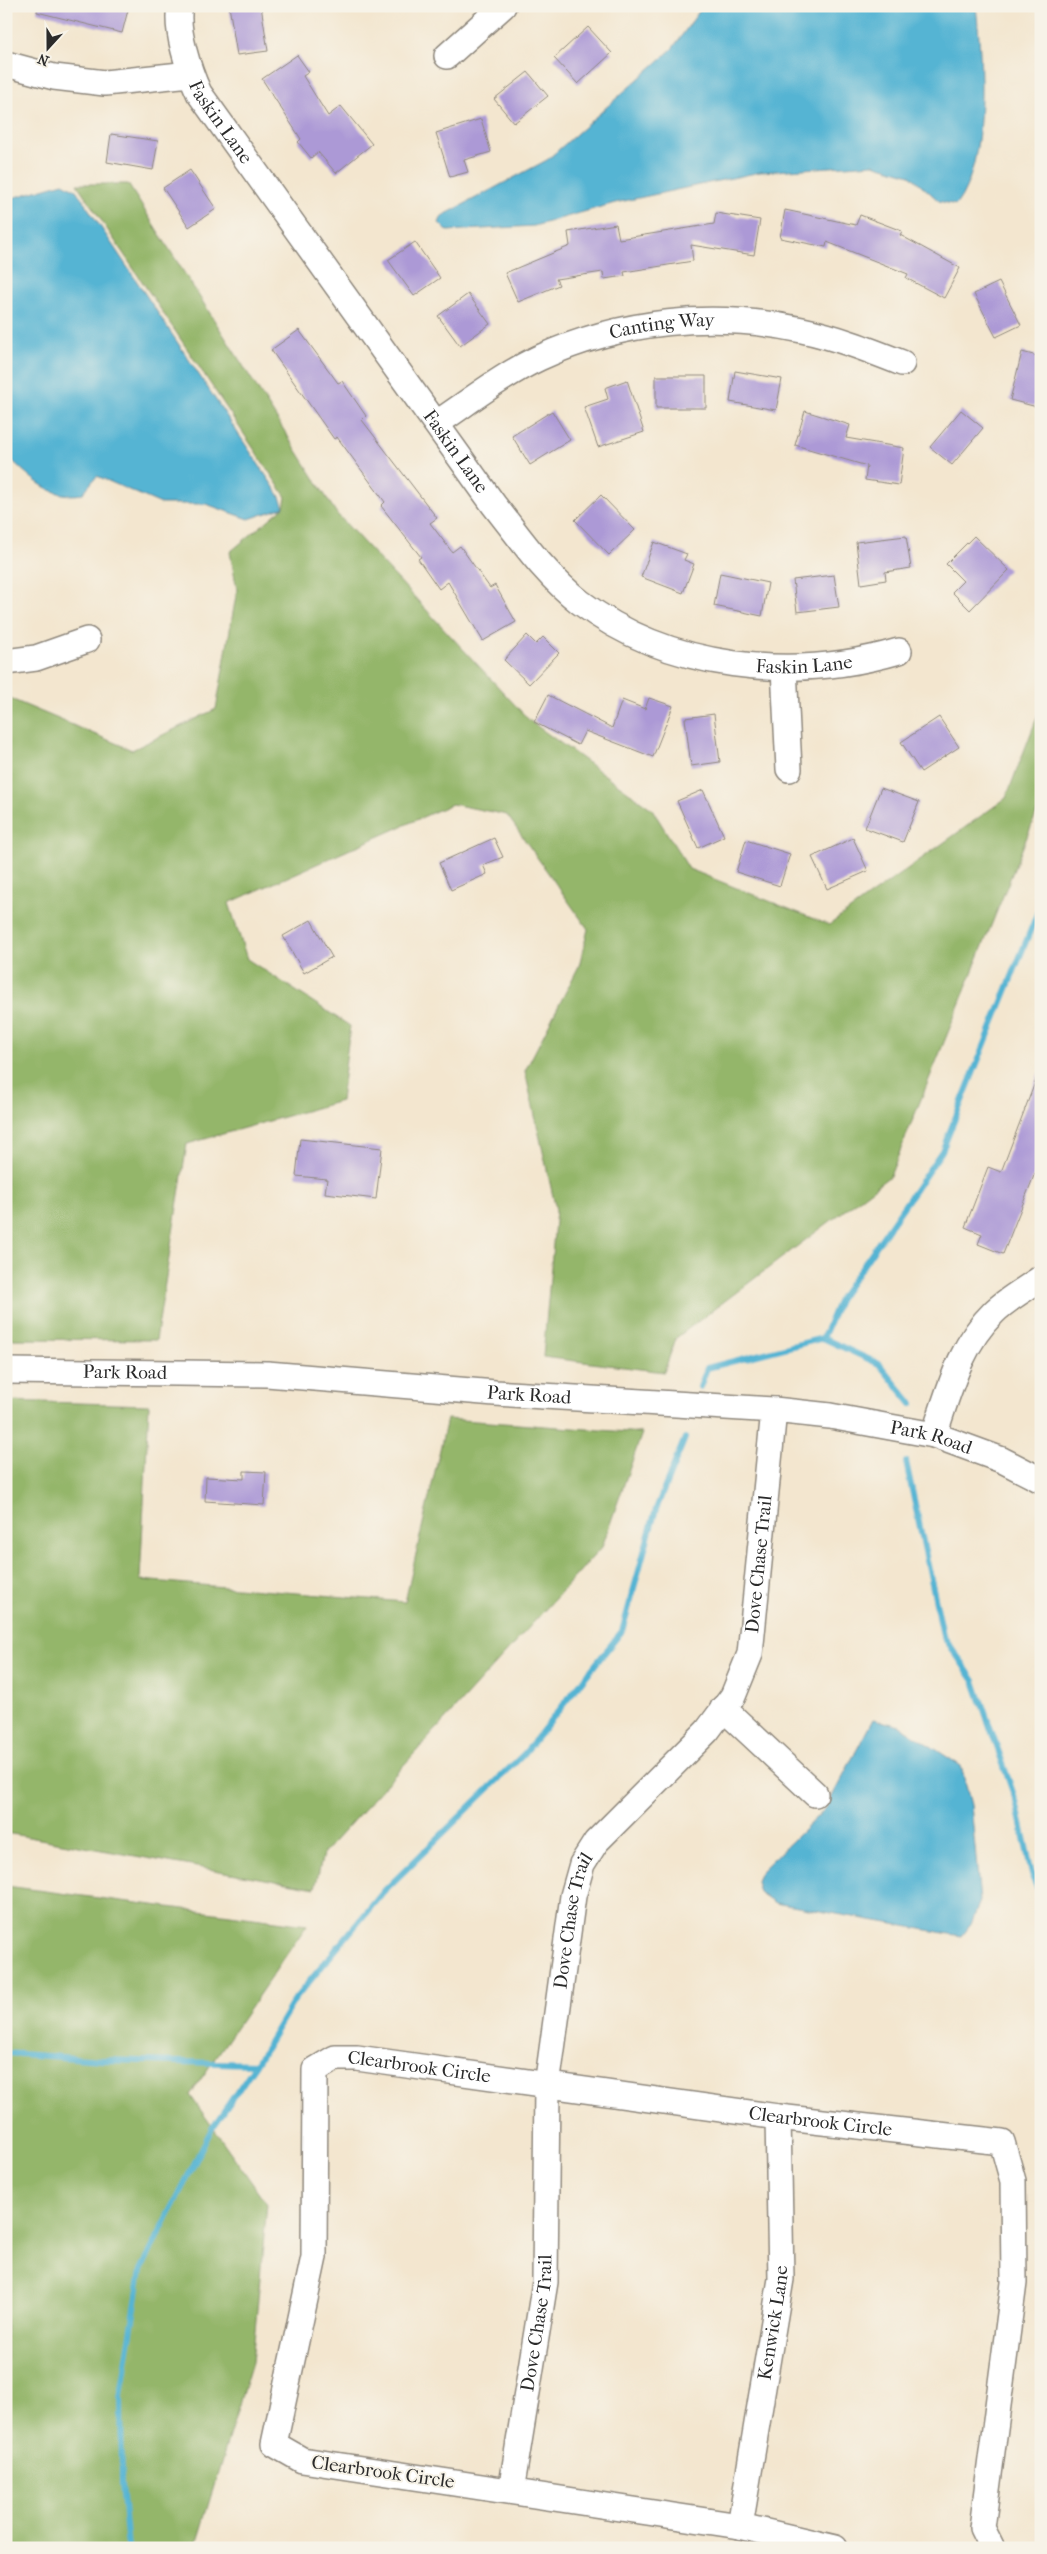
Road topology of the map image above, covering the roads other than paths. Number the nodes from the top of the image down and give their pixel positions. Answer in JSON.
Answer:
{"nodes":[{"id":1,"x":180,"y":6,"type":"edge"},
{"id":2,"x":503,"y":6,"type":"edge"},
{"id":3,"x":447,"y":56,"type":"dead end"},
{"id":4,"x":6,"y":64,"type":"edge"},
{"id":5,"x":190,"y":74,"type":"junction"},
{"id":6,"x":902,"y":363,"type":"dead end"},
{"id":7,"x":437,"y":423,"type":"junction"},
{"id":8,"x":87,"y":640,"type":"dead end"},
{"id":9,"x":899,"y":651,"type":"dead end"},
{"id":10,"x":6,"y":662,"type":"edge"},
{"id":11,"x":784,"y":668,"type":"junction"},
{"id":12,"x":789,"y":769,"type":"dead end"},
{"id":13,"x":1041,"y":1278,"type":"edge"},
{"id":14,"x":6,"y":1371,"type":"edge"},
{"id":15,"x":774,"y":1410,"type":"junction"},
{"id":16,"x":934,"y":1435,"type":"junction"},
{"id":17,"x":1041,"y":1480,"type":"edge"},
{"id":18,"x":723,"y":1708,"type":"junction"},
{"id":19,"x":815,"y":1794,"type":"dead end"},
{"id":20,"x":547,"y":2086,"type":"junction"},
{"id":21,"x":778,"y":2117,"type":"junction"},
{"id":22,"x":511,"y":2491,"type":"junction"},
{"id":23,"x":740,"y":2526,"type":"junction"},
{"id":24,"x":835,"y":2548,"type":"edge"},
{"id":25,"x":992,"y":2548,"type":"edge"}],
"edges":[{"from":1,"to":5,"type":"street","name":"Faskin Lane"},
{"from":2,"to":3,"type":"street"},
{"from":4,"to":5,"type":"street"},
{"from":5,"to":7,"type":"street","name":"Faskin Lane"},
{"from":6,"to":7,"type":"street","name":"Canting Way"},
{"from":7,"to":11,"type":"street","name":"Faskin Lane"},
{"from":8,"to":10,"type":"street"},
{"from":9,"to":11,"type":"street","name":"Faskin Lane"},
{"from":11,"to":12,"type":"street"},
{"from":13,"to":16,"type":"street"},
{"from":14,"to":15,"type":"street","name":"Park Road"},
{"from":15,"to":16,"type":"street","name":"Park Road"},
{"from":15,"to":18,"type":"street","name":"Dove Chase Trail"},
{"from":16,"to":17,"type":"street","name":"Park Road"},
{"from":18,"to":19,"type":"street"},
{"from":18,"to":20,"type":"street","name":"Dove Chase Trail"},
{"from":20,"to":21,"type":"street","name":"Clearbrook Circle"},
{"from":20,"to":22,"type":"street","name":"Dove Chase Trail"},
{"from":20,"to":22,"type":"street","name":"Clearbrook Circle"},
{"from":21,"to":23,"type":"street","name":"Kenwick Lane"},
{"from":21,"to":25,"type":"street","name":"Clearbrook Circle"},
{"from":22,"to":23,"type":"street","name":"Clearbrook Circle"},
{"from":23,"to":24,"type":"street","name":"Clearbrook Circle"}]}
